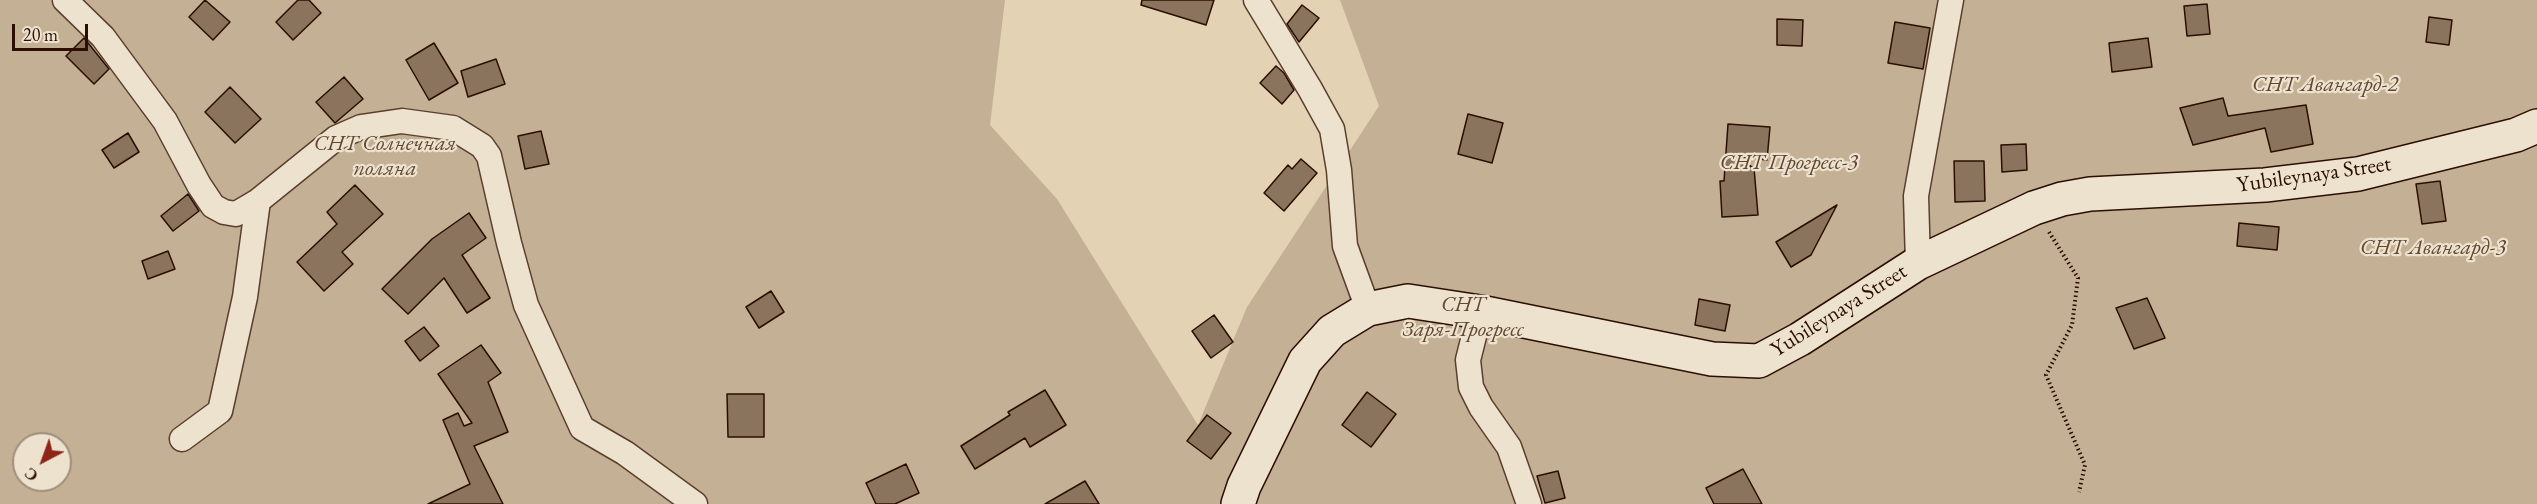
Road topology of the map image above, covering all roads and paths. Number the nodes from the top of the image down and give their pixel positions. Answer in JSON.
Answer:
{"nodes":[{"id":1,"x":65,"y":0,"type":"edge"},
{"id":2,"x":1256,"y":0,"type":"edge"},
{"id":3,"x":1951,"y":0,"type":"edge"},
{"id":4,"x":2537,"y":126,"type":"edge"},
{"id":5,"x":258,"y":201,"type":"junction"},
{"id":6,"x":2034,"y":208,"type":"junction"},
{"id":7,"x":1918,"y":263,"type":"junction"},
{"id":8,"x":1368,"y":309,"type":"junction"},
{"id":9,"x":1480,"y":312,"type":"junction"},
{"id":10,"x":182,"y":439,"type":"dead end"},
{"id":11,"x":2079,"y":492,"type":"dead end"},
{"id":12,"x":695,"y":504,"type":"edge"},
{"id":13,"x":1238,"y":504,"type":"edge"},
{"id":14,"x":1529,"y":504,"type":"edge"}],
"edges":[{"from":1,"to":5,"type":"street"},
{"from":2,"to":8,"type":"street"},
{"from":3,"to":7,"type":"street"},
{"from":4,"to":6,"type":"street","name":"Yubileynaya Street"},
{"from":5,"to":10,"type":"street"},
{"from":5,"to":12,"type":"street"},
{"from":6,"to":7,"type":"street","name":"Yubileynaya Street"},
{"from":6,"to":11,"type":"path"},
{"from":7,"to":9,"type":"street","name":"Yubileynaya Street"},
{"from":8,"to":9,"type":"street","name":"Yubileynaya Street"},
{"from":8,"to":13,"type":"street","name":"Yubileynaya Street"},
{"from":9,"to":14,"type":"street"}]}
